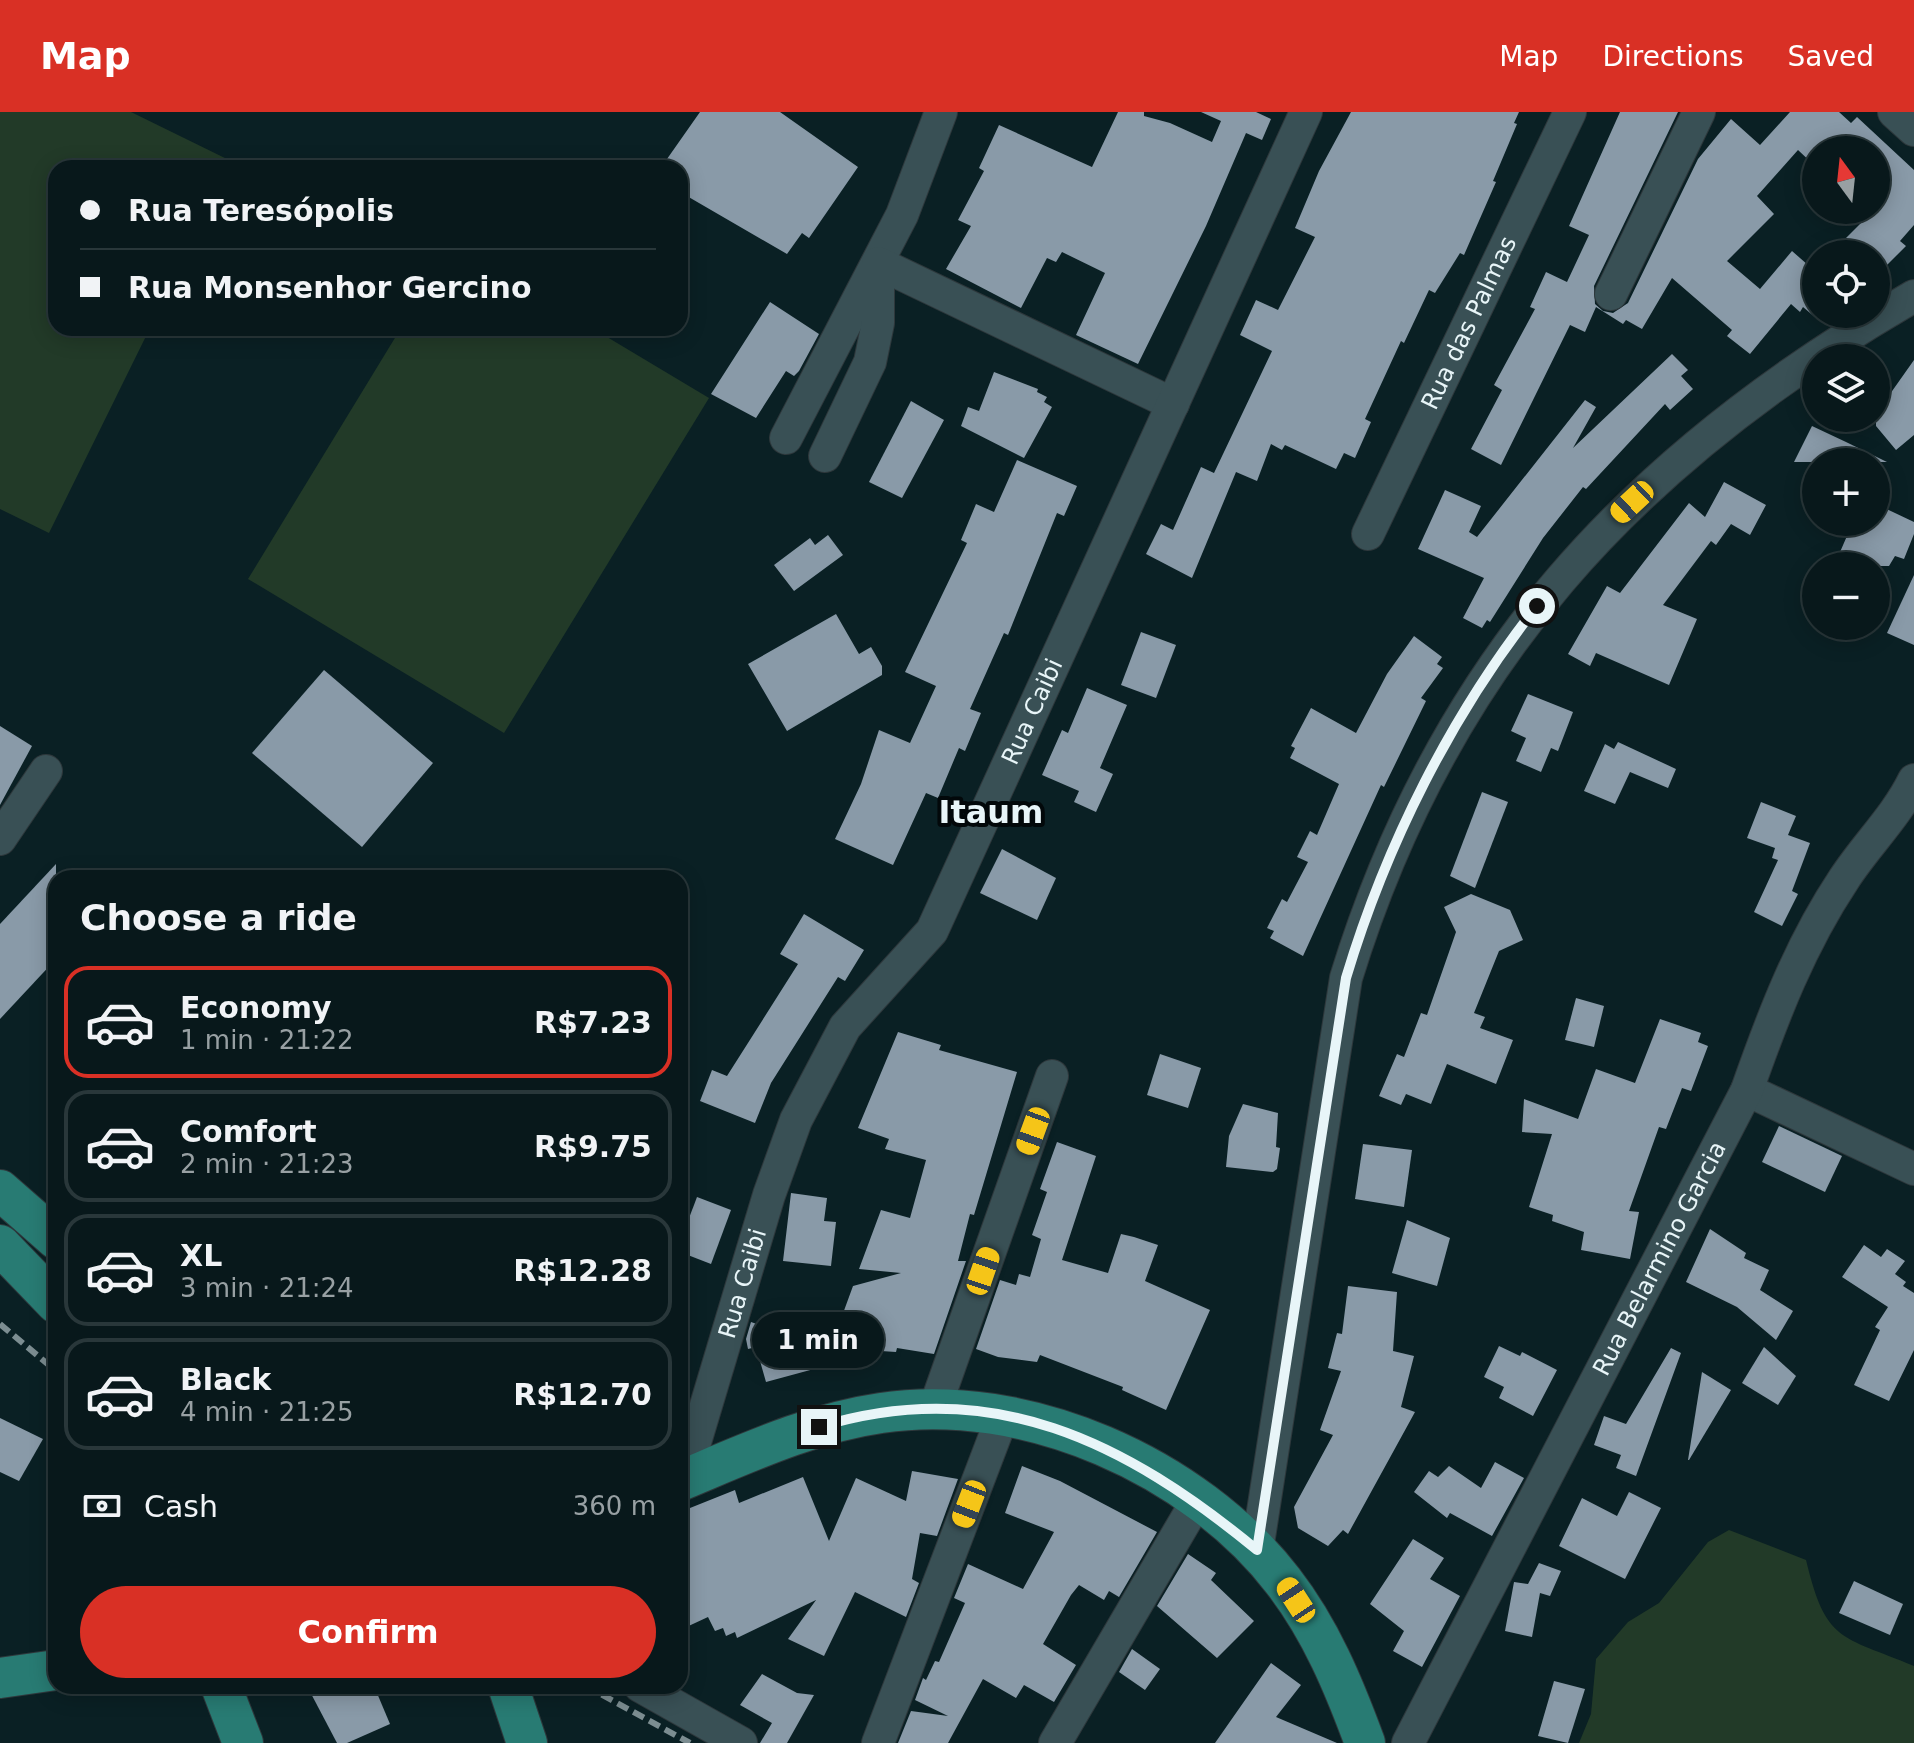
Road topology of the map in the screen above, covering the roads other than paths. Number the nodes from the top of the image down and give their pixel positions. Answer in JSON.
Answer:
{"nodes":[{"id":1,"x":941,"y":112,"type":"edge"},
{"id":2,"x":1306,"y":112,"type":"edge"},
{"id":3,"x":1570,"y":112,"type":"edge"},
{"id":4,"x":1699,"y":112,"type":"edge"},
{"id":5,"x":1894,"y":112,"type":"edge"},
{"id":6,"x":1914,"y":130,"type":"edge"},
{"id":7,"x":878,"y":263,"type":"junction"},
{"id":8,"x":1611,"y":294,"type":"dead end"},
{"id":9,"x":1914,"y":296,"type":"edge"},
{"id":10,"x":1173,"y":404,"type":"junction"},
{"id":11,"x":786,"y":438,"type":"dead end"},
{"id":12,"x":825,"y":456,"type":"dead end"},
{"id":13,"x":1368,"y":534,"type":"dead end"},
{"id":14,"x":46,"y":771,"type":"dead end"},
{"id":15,"x":1911,"y":792,"type":"edge"},
{"id":16,"x":0,"y":839,"type":"edge"},
{"id":17,"x":1052,"y":1076,"type":"dead end"},
{"id":18,"x":1747,"y":1090,"type":"junction"},
{"id":19,"x":1914,"y":1169,"type":"edge"},
{"id":20,"x":0,"y":1190,"type":"edge"},
{"id":21,"x":48,"y":1232,"type":"edge"},
{"id":22,"x":0,"y":1245,"type":"edge"},
{"id":23,"x":48,"y":1295,"type":"edge"},
{"id":24,"x":934,"y":1410,"type":"junction"},
{"id":25,"x":1003,"y":1415,"type":"junction"},
{"id":26,"x":688,"y":1460,"type":"edge"},
{"id":27,"x":688,"y":1478,"type":"edge"},
{"id":28,"x":1197,"y":1501,"type":"junction"},
{"id":29,"x":1257,"y":1550,"type":"junction"},
{"id":30,"x":48,"y":1671,"type":"edge"},
{"id":31,"x":0,"y":1678,"type":"edge"},
{"id":32,"x":224,"y":1694,"type":"edge"},
{"id":33,"x":511,"y":1694,"type":"edge"},
{"id":34,"x":654,"y":1694,"type":"edge"},
{"id":35,"x":1409,"y":1742,"type":"edge"},
{"id":36,"x":243,"y":1743,"type":"edge"},
{"id":37,"x":527,"y":1743,"type":"edge"},
{"id":38,"x":741,"y":1743,"type":"edge"},
{"id":39,"x":878,"y":1743,"type":"edge"},
{"id":40,"x":1055,"y":1743,"type":"edge"},
{"id":41,"x":1365,"y":1743,"type":"edge"}],
"edges":[{"from":1,"to":7,"type":"street"},
{"from":2,"to":10,"type":"street","name":"Rua Caibi"},
{"from":3,"to":13,"type":"street","name":"Rua das Palmas"},
{"from":4,"to":8,"type":"street"},
{"from":5,"to":6,"type":"street"},
{"from":7,"to":10,"type":"street"},
{"from":7,"to":11,"type":"street"},
{"from":7,"to":12,"type":"street"},
{"from":9,"to":29,"type":"street"},
{"from":10,"to":26,"type":"street","name":"Rua Caibi"},
{"from":14,"to":16,"type":"street"},
{"from":15,"to":18,"type":"street","name":"Rua Belarmino Garcia"},
{"from":17,"to":24,"type":"street"},
{"from":18,"to":19,"type":"street"},
{"from":18,"to":35,"type":"street","name":"Rua Belarmino Garcia"},
{"from":20,"to":21,"type":"main road"},
{"from":22,"to":23,"type":"main road"},
{"from":24,"to":25,"type":"main road"},
{"from":24,"to":27,"type":"main road"},
{"from":25,"to":28,"type":"main road"},
{"from":25,"to":39,"type":"street"},
{"from":28,"to":29,"type":"main road"},
{"from":28,"to":40,"type":"street"},
{"from":29,"to":41,"type":"main road"},
{"from":30,"to":31,"type":"main road"},
{"from":32,"to":36,"type":"main road"},
{"from":33,"to":37,"type":"main road"},
{"from":34,"to":38,"type":"street"}]}
